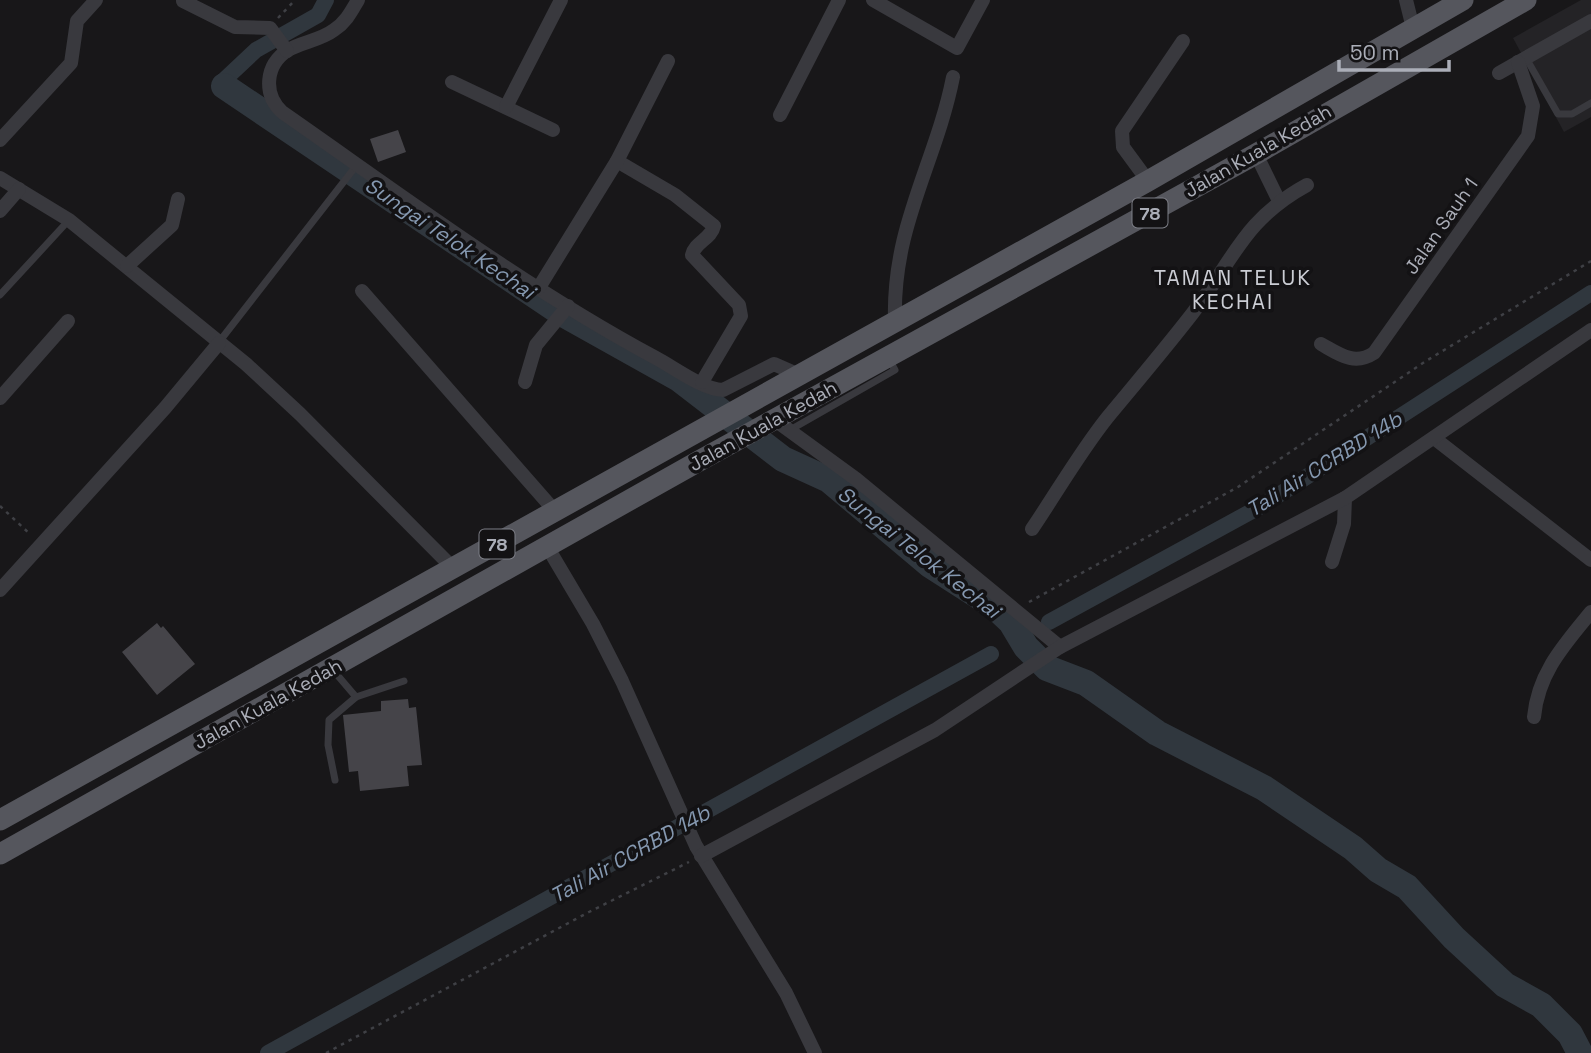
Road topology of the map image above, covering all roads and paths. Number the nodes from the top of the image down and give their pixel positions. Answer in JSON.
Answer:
{"nodes":[{"id":1,"x":295,"y":0,"type":"edge"},
{"id":2,"x":358,"y":0,"type":"edge"},
{"id":3,"x":561,"y":0,"type":"edge"},
{"id":4,"x":839,"y":0,"type":"edge"},
{"id":5,"x":873,"y":0,"type":"edge"},
{"id":6,"x":983,"y":0,"type":"edge"},
{"id":7,"x":1406,"y":0,"type":"edge"},
{"id":8,"x":1463,"y":0,"type":"edge"},
{"id":9,"x":1526,"y":0,"type":"edge"},
{"id":10,"x":183,"y":1,"type":"edge"},
{"id":11,"x":91,"y":5,"type":"edge"},
{"id":12,"x":1591,"y":20,"type":"edge"},
{"id":13,"x":1413,"y":28,"type":"junction"},
{"id":14,"x":271,"y":29,"type":"junction"},
{"id":15,"x":1183,"y":41,"type":"dead end"},
{"id":16,"x":287,"y":49,"type":"junction"},
{"id":17,"x":1522,"y":60,"type":"junction"},
{"id":18,"x":668,"y":61,"type":"dead end"},
{"id":19,"x":1499,"y":73,"type":"dead end"},
{"id":20,"x":953,"y":77,"type":"dead end"},
{"id":21,"x":452,"y":82,"type":"dead end"},
{"id":22,"x":1591,"y":103,"type":"edge"},
{"id":23,"x":506,"y":107,"type":"junction"},
{"id":24,"x":780,"y":115,"type":"dead end"},
{"id":25,"x":553,"y":130,"type":"dead end"},
{"id":26,"x":0,"y":140,"type":"edge"},
{"id":27,"x":1256,"y":154,"type":"junction"},
{"id":28,"x":617,"y":161,"type":"junction"},
{"id":29,"x":355,"y":167,"type":"junction"},
{"id":30,"x":0,"y":178,"type":"edge"},
{"id":31,"x":1148,"y":181,"type":"junction"},
{"id":32,"x":1307,"y":186,"type":"dead end"},
{"id":33,"x":19,"y":189,"type":"junction"},
{"id":34,"x":178,"y":199,"type":"dead end"},
{"id":35,"x":1279,"y":201,"type":"junction"},
{"id":36,"x":0,"y":211,"type":"edge"},
{"id":37,"x":69,"y":220,"type":"junction"},
{"id":38,"x":1591,"y":261,"type":"edge"},
{"id":39,"x":127,"y":266,"type":"junction"},
{"id":40,"x":538,"y":289,"type":"junction"},
{"id":41,"x":362,"y":291,"type":"dead end"},
{"id":42,"x":0,"y":295,"type":"edge"},
{"id":43,"x":564,"y":313,"type":"junction"},
{"id":44,"x":68,"y":321,"type":"dead end"},
{"id":45,"x":895,"y":321,"type":"junction"},
{"id":46,"x":1591,"y":330,"type":"edge"},
{"id":47,"x":219,"y":343,"type":"junction"},
{"id":48,"x":1321,"y":344,"type":"dead end"},
{"id":49,"x":799,"y":375,"type":"junction"},
{"id":50,"x":526,"y":382,"type":"dead end"},
{"id":51,"x":702,"y":382,"type":"junction"},
{"id":52,"x":0,"y":398,"type":"edge"},
{"id":53,"x":779,"y":424,"type":"junction"},
{"id":54,"x":1434,"y":438,"type":"junction"},
{"id":55,"x":1345,"y":498,"type":"junction"},
{"id":56,"x":0,"y":506,"type":"edge"},
{"id":57,"x":554,"y":510,"type":"junction"},
{"id":58,"x":1032,"y":528,"type":"dead end"},
{"id":59,"x":40,"y":544,"type":"junction"},
{"id":60,"x":548,"y":548,"type":"junction"},
{"id":61,"x":1591,"y":560,"type":"edge"},
{"id":62,"x":1332,"y":562,"type":"dead end"},
{"id":63,"x":454,"y":569,"type":"junction"},
{"id":64,"x":0,"y":590,"type":"edge"},
{"id":65,"x":1017,"y":609,"type":"junction"},
{"id":66,"x":1591,"y":612,"type":"edge"},
{"id":67,"x":1060,"y":647,"type":"junction"},
{"id":68,"x":309,"y":649,"type":"junction"},
{"id":69,"x":332,"y":669,"type":"junction"},
{"id":70,"x":404,"y":681,"type":"dead end"},
{"id":71,"x":356,"y":697,"type":"junction"},
{"id":72,"x":1534,"y":717,"type":"dead end"},
{"id":73,"x":335,"y":780,"type":"dead end"},
{"id":74,"x":0,"y":820,"type":"edge"},
{"id":75,"x":699,"y":851,"type":"junction"},
{"id":76,"x":0,"y":854,"type":"edge"},
{"id":77,"x":326,"y":1053,"type":"edge"},
{"id":78,"x":815,"y":1053,"type":"edge"}],
"edges":[{"from":1,"to":14,"type":"path"},
{"from":2,"to":16,"type":"street"},
{"from":3,"to":23,"type":"street"},
{"from":4,"to":24,"type":"street"},
{"from":5,"to":6,"type":"street"},
{"from":7,"to":13,"type":"street"},
{"from":8,"to":13,"type":"main road","name":"Jalan Kuala Kedah","number":"78"},
{"from":9,"to":27,"type":"main road","name":"Jalan Kuala Kedah","number":"78"},
{"from":10,"to":14,"type":"street"},
{"from":11,"to":26,"type":"street"},
{"from":12,"to":17,"type":"street"},
{"from":13,"to":31,"type":"main road","name":"Jalan Kuala Kedah","number":"78"},
{"from":14,"to":16,"type":"street"},
{"from":15,"to":31,"type":"street"},
{"from":16,"to":29,"type":"street"},
{"from":17,"to":19,"type":"street"},
{"from":17,"to":22,"type":"lane"},
{"from":17,"to":48,"type":"street","name":"Jalan Sauh 1"},
{"from":18,"to":28,"type":"street"},
{"from":20,"to":45,"type":"street"},
{"from":21,"to":23,"type":"street"},
{"from":23,"to":25,"type":"street"},
{"from":27,"to":35,"type":"street"},
{"from":27,"to":53,"type":"main road","name":"Jalan Kuala Kedah","number":"78"},
{"from":28,"to":40,"type":"street"},
{"from":28,"to":51,"type":"street"},
{"from":29,"to":40,"type":"street"},
{"from":29,"to":47,"type":"lane"},
{"from":30,"to":33,"type":"street"},
{"from":31,"to":45,"type":"main road","name":"Jalan Kuala Kedah","number":"78"},
{"from":32,"to":35,"type":"street"},
{"from":33,"to":36,"type":"street"},
{"from":33,"to":37,"type":"street"},
{"from":34,"to":39,"type":"street"},
{"from":35,"to":58,"type":"street"},
{"from":37,"to":39,"type":"street"},
{"from":37,"to":42,"type":"lane"},
{"from":38,"to":65,"type":"path"},
{"from":39,"to":47,"type":"street"},
{"from":40,"to":43,"type":"street"},
{"from":41,"to":57,"type":"street"},
{"from":43,"to":50,"type":"street"},
{"from":43,"to":51,"type":"street"},
{"from":44,"to":52,"type":"street"},
{"from":45,"to":49,"type":"main road","name":"Jalan Kuala Kedah","number":"78"},
{"from":46,"to":54,"type":"street"},
{"from":47,"to":59,"type":"street"},
{"from":47,"to":63,"type":"street"},
{"from":49,"to":51,"type":"street"},
{"from":49,"to":57,"type":"main road","name":"Jalan Kuala Kedah","number":"78"},
{"from":53,"to":60,"type":"main road","name":"Jalan Kuala Kedah","number":"78"},
{"from":53,"to":65,"type":"street"},
{"from":54,"to":55,"type":"street"},
{"from":54,"to":61,"type":"street"},
{"from":55,"to":62,"type":"street"},
{"from":55,"to":67,"type":"street"},
{"from":56,"to":59,"type":"path"},
{"from":57,"to":63,"type":"main road","name":"Jalan Kuala Kedah","number":"78"},
{"from":59,"to":64,"type":"street"},
{"from":60,"to":69,"type":"main road","name":"Jalan Kuala Kedah","number":"78"},
{"from":60,"to":75,"type":"street"},
{"from":63,"to":68,"type":"main road","name":"Jalan Kuala Kedah","number":"78"},
{"from":65,"to":67,"type":"street"},
{"from":66,"to":72,"type":"street"},
{"from":67,"to":75,"type":"street"},
{"from":68,"to":69,"type":"main road"},
{"from":68,"to":74,"type":"main road","name":"Jalan Kuala Kedah","number":"78"},
{"from":69,"to":71,"type":"lane"},
{"from":69,"to":76,"type":"main road","name":"Jalan Kuala Kedah","number":"78"},
{"from":70,"to":71,"type":"lane"},
{"from":71,"to":73,"type":"lane"},
{"from":75,"to":77,"type":"path"},
{"from":75,"to":78,"type":"street"}]}
